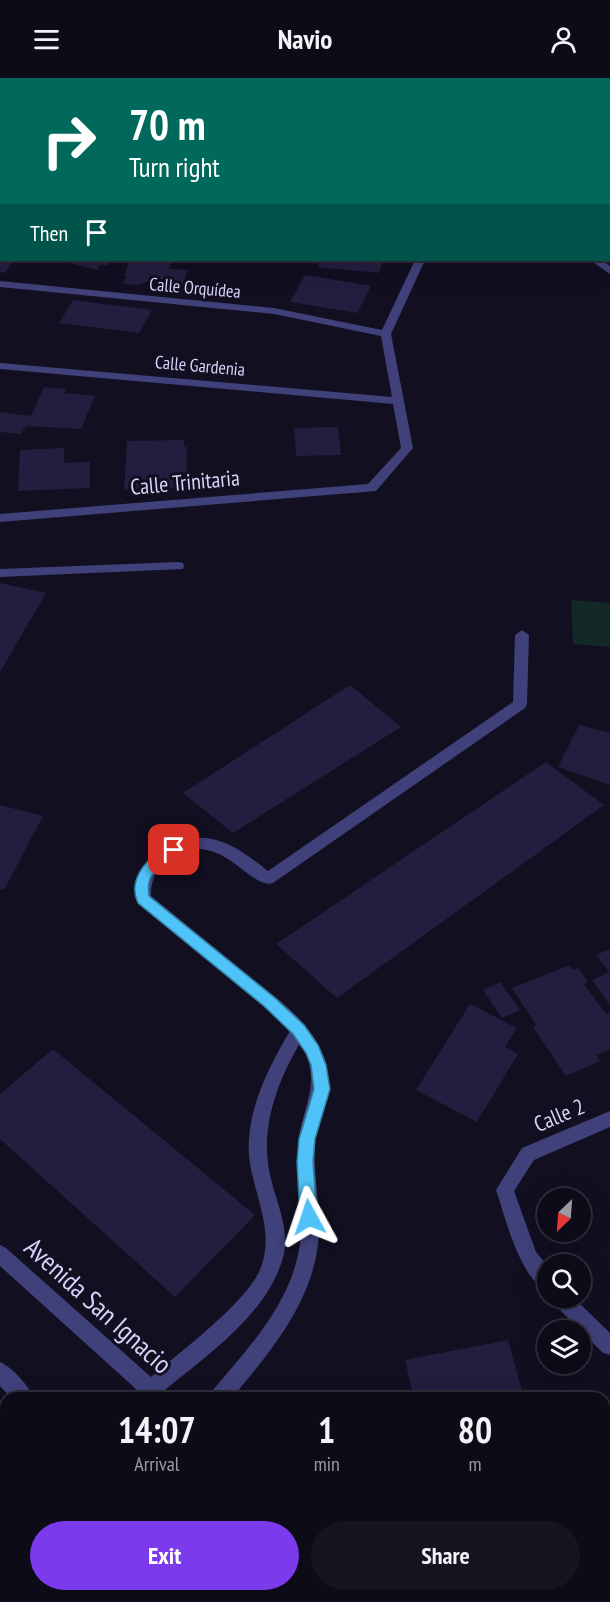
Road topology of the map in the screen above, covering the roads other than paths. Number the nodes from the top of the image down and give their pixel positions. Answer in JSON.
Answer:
{"nodes":[{"id":1,"x":420,"y":261,"type":"edge"},
{"id":2,"x":596,"y":261,"type":"edge"},
{"id":3,"x":610,"y":271,"type":"edge"},
{"id":4,"x":0,"y":284,"type":"edge"},
{"id":5,"x":386,"y":334,"type":"junction"},
{"id":6,"x":0,"y":366,"type":"edge"},
{"id":7,"x":398,"y":401,"type":"junction"},
{"id":8,"x":0,"y":518,"type":"edge"},
{"id":9,"x":178,"y":566,"type":"dead end"},
{"id":10,"x":0,"y":573,"type":"edge"},
{"id":11,"x":522,"y":636,"type":"dead end"},
{"id":12,"x":299,"y":1030,"type":"junction"},
{"id":13,"x":610,"y":1119,"type":"edge"},
{"id":14,"x":0,"y":1254,"type":"edge"},
{"id":15,"x":537,"y":1268,"type":"edge"},
{"id":16,"x":571,"y":1308,"type":"edge"},
{"id":17,"x":610,"y":1346,"type":"edge"},
{"id":18,"x":0,"y":1372,"type":"edge"},
{"id":19,"x":18,"y":1392,"type":"edge"},
{"id":20,"x":147,"y":1392,"type":"edge"},
{"id":21,"x":153,"y":1392,"type":"edge"},
{"id":22,"x":224,"y":1392,"type":"edge"}],
"edges":[{"from":1,"to":5,"type":"street"},
{"from":2,"to":3,"type":"street"},
{"from":4,"to":5,"type":"street","name":"Calle Orquídea"},
{"from":5,"to":7,"type":"street"},
{"from":6,"to":7,"type":"street","name":"Calle Gardenia"},
{"from":7,"to":8,"type":"street","name":"Calle Trinitaria"},
{"from":9,"to":10,"type":"street"},
{"from":11,"to":12,"type":"street"},
{"from":12,"to":21,"type":"street"},
{"from":12,"to":22,"type":"street"},
{"from":13,"to":15,"type":"street","name":"Calle 2"},
{"from":14,"to":20,"type":"street","name":"Avenida San Ignacio"},
{"from":16,"to":17,"type":"street"},
{"from":18,"to":19,"type":"street"}]}
